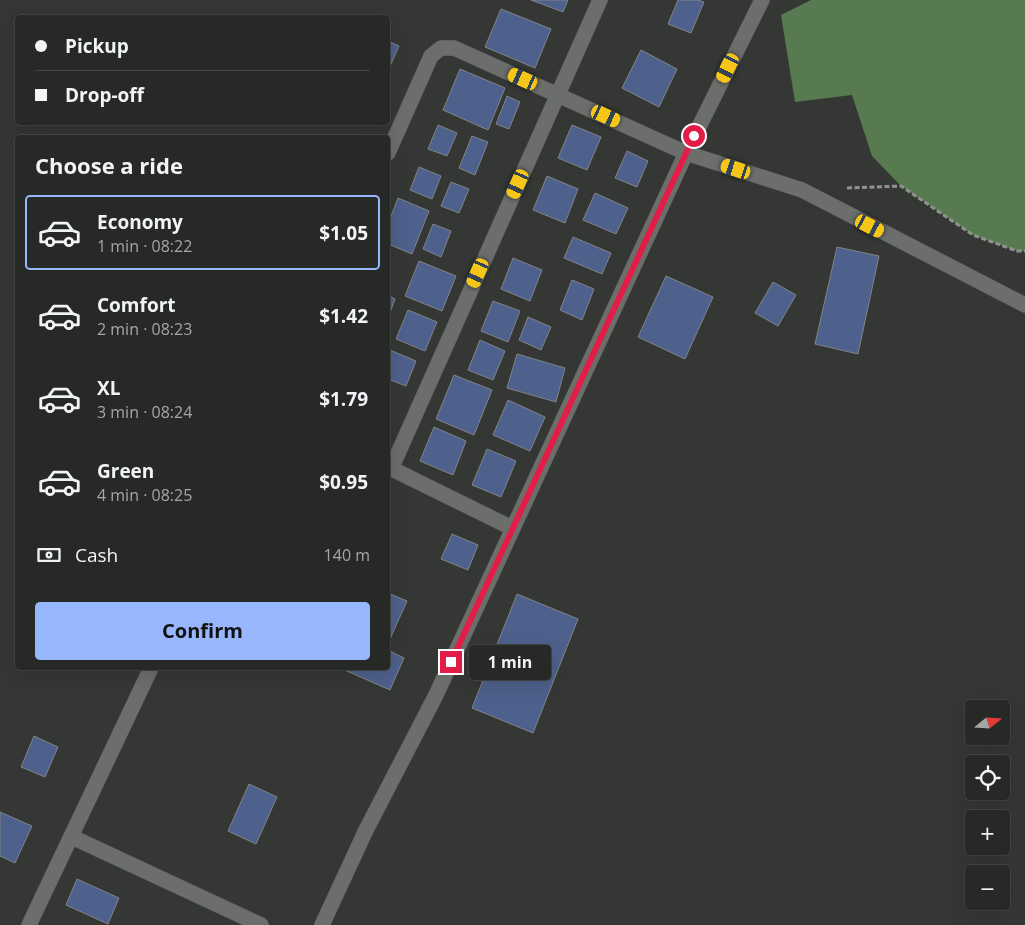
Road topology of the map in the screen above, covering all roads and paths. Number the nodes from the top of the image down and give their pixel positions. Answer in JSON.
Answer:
{"nodes":[{"id":1,"x":600,"y":0,"type":"edge"},
{"id":2,"x":762,"y":0,"type":"edge"},
{"id":3,"x":558,"y":94,"type":"junction"},
{"id":4,"x":390,"y":148,"type":"edge"},
{"id":5,"x":686,"y":153,"type":"junction"},
{"id":6,"x":842,"y":189,"type":"dead end"},
{"id":7,"x":1025,"y":251,"type":"edge"},
{"id":8,"x":1025,"y":305,"type":"edge"},
{"id":9,"x":390,"y":466,"type":"edge"},
{"id":10,"x":390,"y":468,"type":"edge"},
{"id":11,"x":512,"y":528,"type":"junction"},
{"id":12,"x":150,"y":670,"type":"edge"},
{"id":13,"x":72,"y":837,"type":"junction"},
{"id":14,"x":29,"y":925,"type":"edge"},
{"id":15,"x":261,"y":925,"type":"edge"},
{"id":16,"x":322,"y":925,"type":"edge"}],
"edges":[{"from":1,"to":3,"type":"street"},
{"from":2,"to":5,"type":"street"},
{"from":3,"to":4,"type":"street"},
{"from":3,"to":5,"type":"street"},
{"from":3,"to":9,"type":"street"},
{"from":5,"to":8,"type":"street"},
{"from":5,"to":11,"type":"street"},
{"from":6,"to":7,"type":"path"},
{"from":10,"to":11,"type":"street"},
{"from":11,"to":16,"type":"street"},
{"from":12,"to":13,"type":"street"},
{"from":13,"to":14,"type":"street"},
{"from":13,"to":15,"type":"street"}]}
